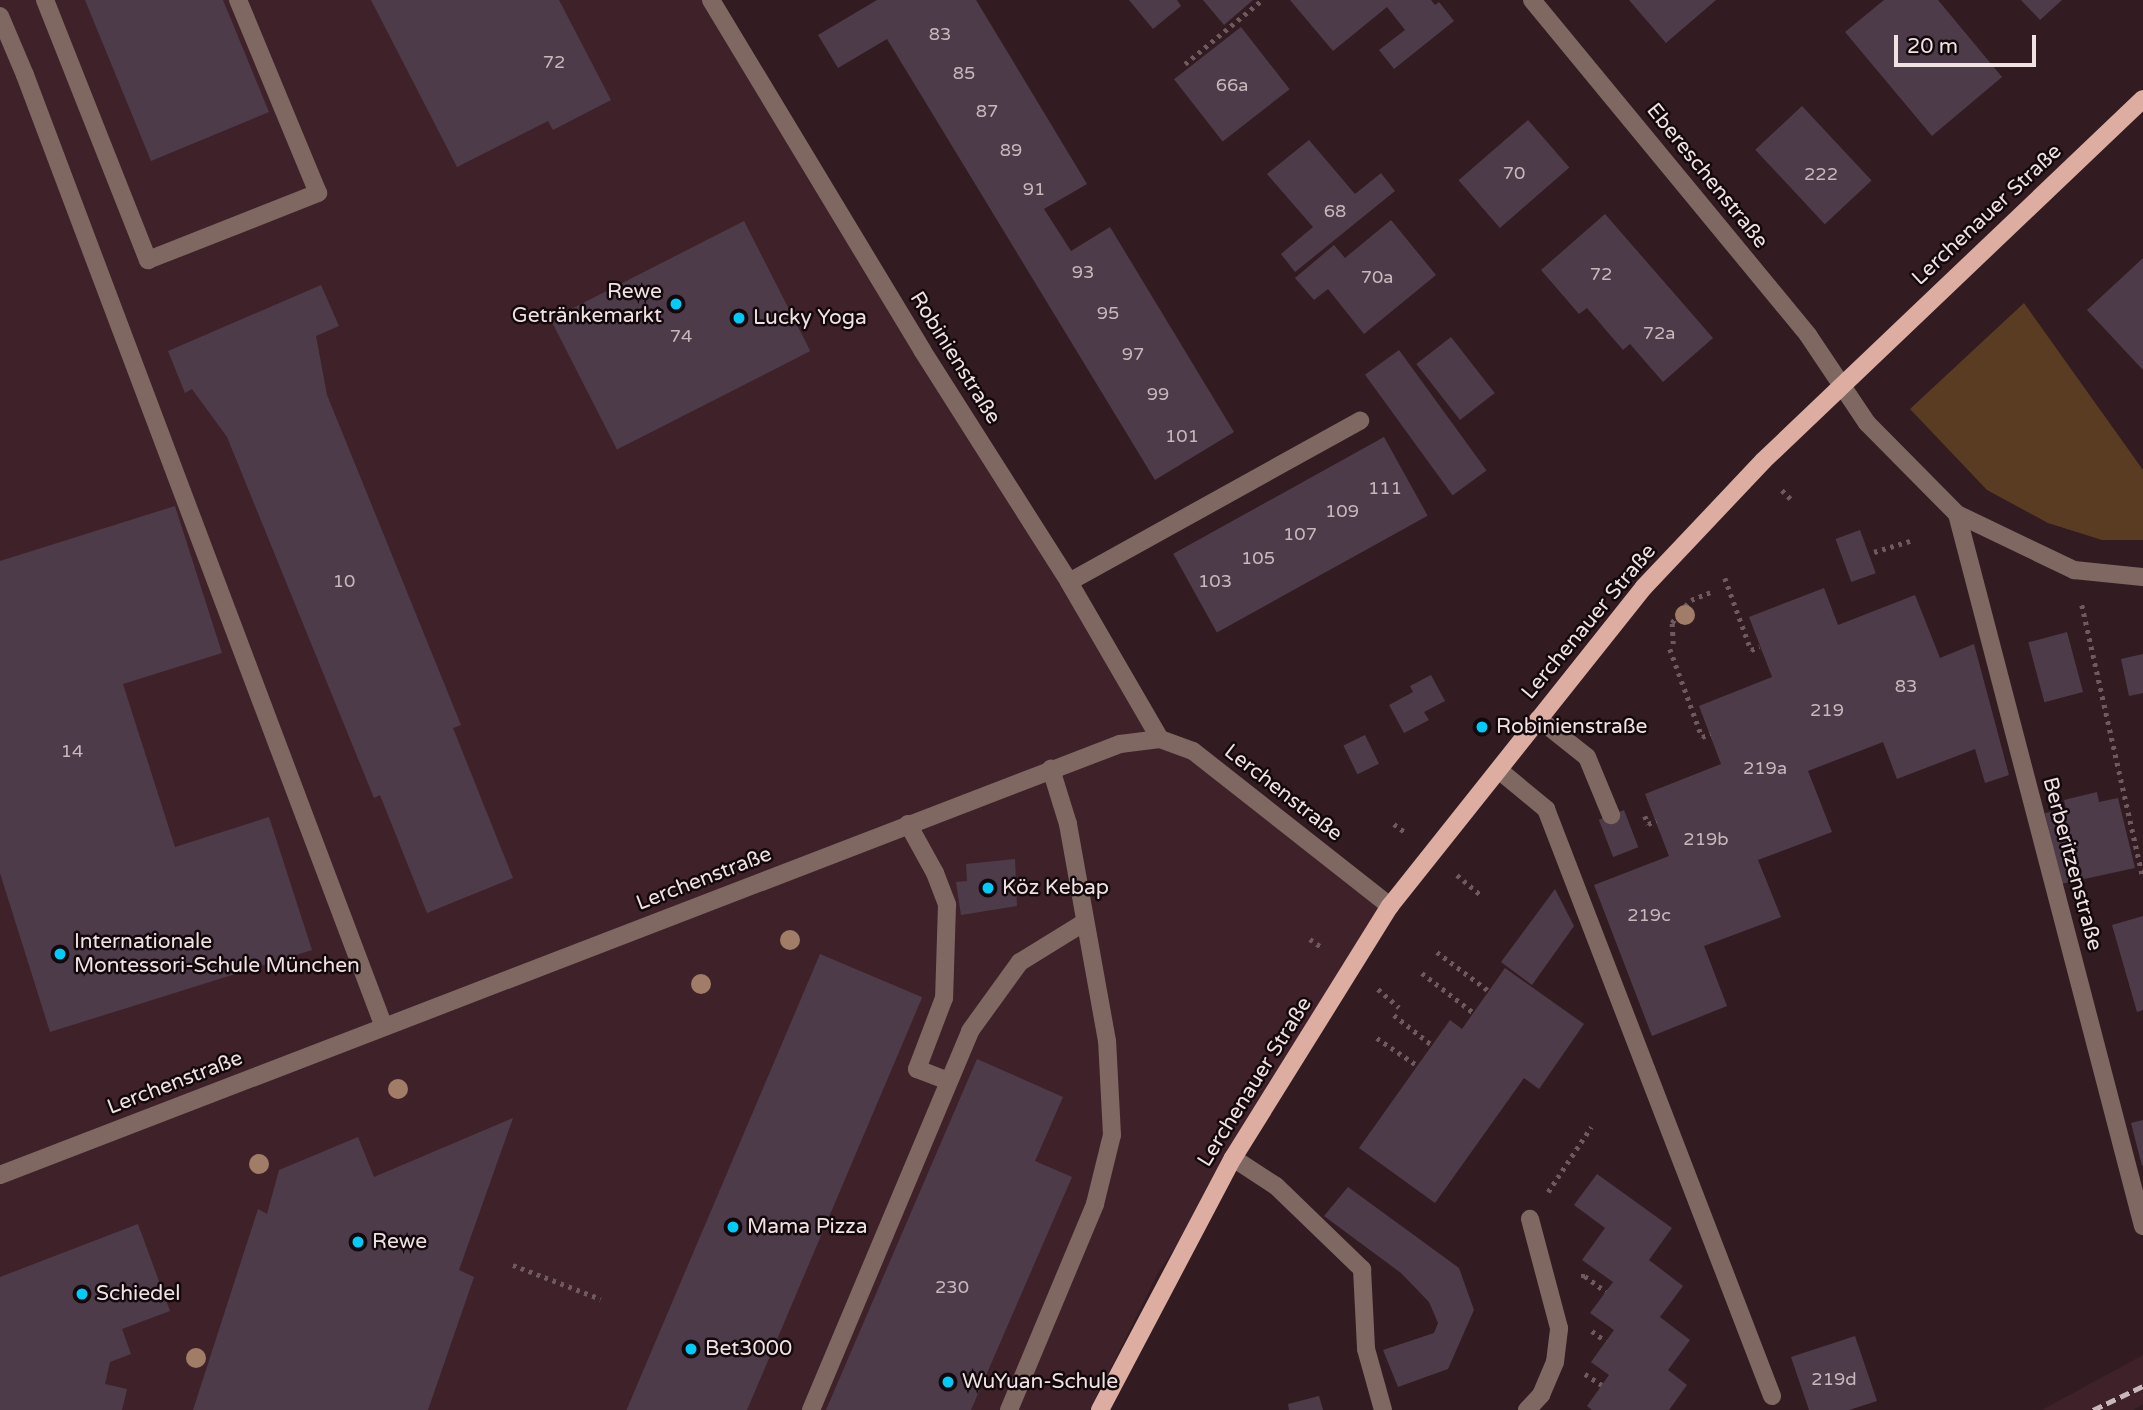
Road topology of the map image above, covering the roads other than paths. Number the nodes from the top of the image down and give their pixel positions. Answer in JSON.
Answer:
{"nodes":[{"id":1,"x":45,"y":0,"type":"edge"},
{"id":2,"x":238,"y":0,"type":"edge"},
{"id":3,"x":711,"y":0,"type":"edge"},
{"id":4,"x":1532,"y":0,"type":"edge"},
{"id":5,"x":0,"y":16,"type":"edge"},
{"id":6,"x":2143,"y":99,"type":"edge"},
{"id":7,"x":1841,"y":384,"type":"junction"},
{"id":8,"x":1360,"y":421,"type":"dead end"},
{"id":9,"x":1958,"y":514,"type":"junction"},
{"id":10,"x":2143,"y":576,"type":"edge"},
{"id":11,"x":1069,"y":582,"type":"junction"},
{"id":12,"x":1539,"y":719,"type":"junction"},
{"id":13,"x":1160,"y":739,"type":"junction"},
{"id":14,"x":1051,"y":769,"type":"junction"},
{"id":15,"x":1500,"y":771,"type":"junction"},
{"id":16,"x":1611,"y":815,"type":"dead end"},
{"id":17,"x":908,"y":824,"type":"junction"},
{"id":18,"x":1390,"y":906,"type":"junction"},
{"id":19,"x":1085,"y":922,"type":"junction"},
{"id":20,"x":384,"y":1027,"type":"junction"},
{"id":21,"x":949,"y":1081,"type":"junction"},
{"id":22,"x":1233,"y":1158,"type":"junction"},
{"id":23,"x":0,"y":1175,"type":"edge"},
{"id":24,"x":1530,"y":1219,"type":"road end"},
{"id":25,"x":2143,"y":1226,"type":"edge"},
{"id":26,"x":1772,"y":1396,"type":"dead end"},
{"id":27,"x":811,"y":1410,"type":"edge"},
{"id":28,"x":1009,"y":1410,"type":"edge"},
{"id":29,"x":1100,"y":1410,"type":"edge"},
{"id":30,"x":1383,"y":1410,"type":"edge"},
{"id":31,"x":1527,"y":1410,"type":"edge"}],
"edges":[{"from":1,"to":2,"type":"street"},
{"from":3,"to":11,"type":"street","name":"Robinienstraße"},
{"from":4,"to":7,"type":"street","name":"Ebereschenstraße"},
{"from":5,"to":20,"type":"street"},
{"from":6,"to":7,"type":"main road","name":"Lerchenauer Straße"},
{"from":7,"to":9,"type":"street"},
{"from":7,"to":12,"type":"main road","name":"Lerchenauer Straße"},
{"from":8,"to":11,"type":"street"},
{"from":9,"to":10,"type":"street"},
{"from":9,"to":25,"type":"street","name":"Berberitzenstraße"},
{"from":11,"to":13,"type":"street","name":"Robinienstraße"},
{"from":12,"to":15,"type":"main road","name":"Lerchenauer Straße"},
{"from":12,"to":16,"type":"street"},
{"from":13,"to":14,"type":"street","name":"Lerchenstraße"},
{"from":13,"to":18,"type":"street","name":"Lerchenstraße"},
{"from":14,"to":17,"type":"street","name":"Lerchenstraße"},
{"from":14,"to":19,"type":"street"},
{"from":15,"to":18,"type":"main road","name":"Lerchenauer Straße"},
{"from":15,"to":26,"type":"street"},
{"from":17,"to":20,"type":"street","name":"Lerchenstraße"},
{"from":17,"to":21,"type":"street"},
{"from":18,"to":22,"type":"main road","name":"Lerchenauer Straße"},
{"from":19,"to":21,"type":"street"},
{"from":19,"to":28,"type":"street"},
{"from":20,"to":23,"type":"street","name":"Lerchenstraße"},
{"from":21,"to":27,"type":"street"},
{"from":22,"to":29,"type":"main road","name":"Lerchenauer Straße"},
{"from":22,"to":30,"type":"street"},
{"from":24,"to":31,"type":"street"}]}
